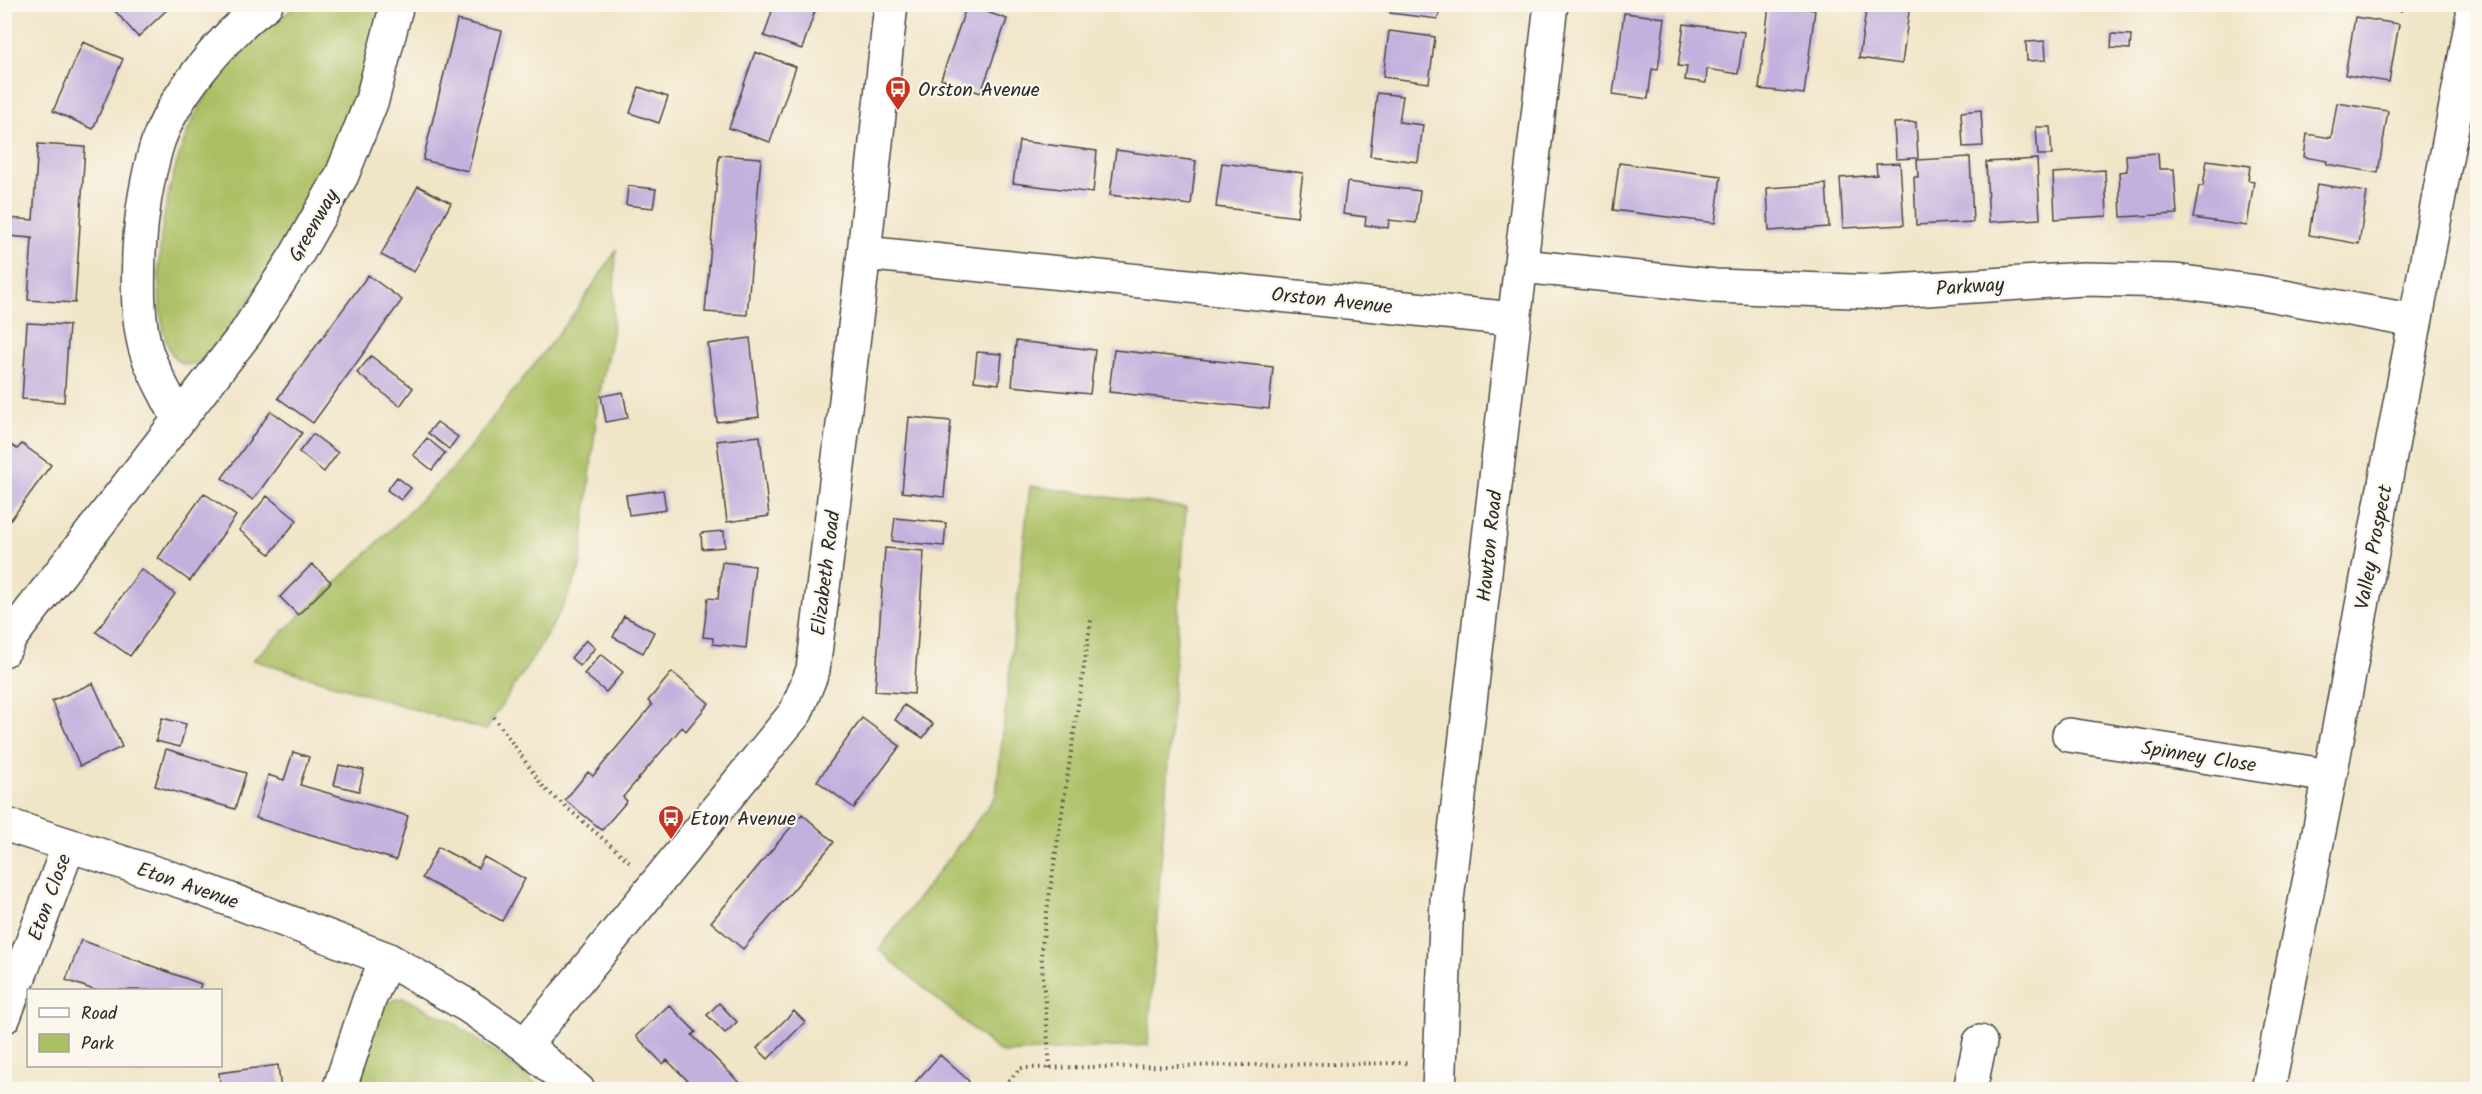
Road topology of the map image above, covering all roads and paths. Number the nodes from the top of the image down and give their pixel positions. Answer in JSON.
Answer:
{"nodes":[{"id":1,"x":266,"y":4,"type":"edge"},
{"id":2,"x":397,"y":4,"type":"edge"},
{"id":3,"x":891,"y":4,"type":"edge"},
{"id":4,"x":1551,"y":4,"type":"edge"},
{"id":5,"x":2475,"y":4,"type":"edge"},
{"id":6,"x":2470,"y":73,"type":"edge"},
{"id":7,"x":864,"y":253,"type":"junction"},
{"id":8,"x":1522,"y":266,"type":"junction"},
{"id":9,"x":1514,"y":319,"type":"junction"},
{"id":10,"x":2415,"y":321,"type":"junction"},
{"id":11,"x":178,"y":418,"type":"junction"},
{"id":12,"x":1091,"y":620,"type":"dead end"},
{"id":13,"x":4,"y":650,"type":"edge"},
{"id":14,"x":494,"y":717,"type":"dead end"},
{"id":15,"x":2069,"y":735,"type":"dead end"},
{"id":16,"x":2330,"y":776,"type":"junction"},
{"id":17,"x":4,"y":824,"type":"edge"},
{"id":18,"x":69,"y":845,"type":"junction"},
{"id":19,"x":655,"y":884,"type":"junction"},
{"id":20,"x":387,"y":959,"type":"junction"},
{"id":21,"x":4,"y":1017,"type":"edge"},
{"id":22,"x":1980,"y":1042,"type":"dead end"},
{"id":23,"x":525,"y":1045,"type":"junction"},
{"id":24,"x":1050,"y":1068,"type":"junction"},
{"id":25,"x":1440,"y":1076,"type":"edge"},
{"id":26,"x":339,"y":1089,"type":"edge"},
{"id":27,"x":578,"y":1089,"type":"edge"},
{"id":28,"x":1001,"y":1089,"type":"edge"},
{"id":29,"x":1970,"y":1089,"type":"edge"},
{"id":30,"x":2268,"y":1089,"type":"edge"}],
"edges":[{"from":1,"to":11,"type":"street"},
{"from":2,"to":11,"type":"street","name":"Greenway"},
{"from":3,"to":7,"type":"street","name":"Elizabeth Road"},
{"from":4,"to":8,"type":"street","name":"Hawton Road"},
{"from":5,"to":6,"type":"street","name":"Valley Prospect"},
{"from":6,"to":10,"type":"street","name":"Valley Prospect"},
{"from":7,"to":9,"type":"street","name":"Orston Avenue"},
{"from":7,"to":19,"type":"street","name":"Elizabeth Road"},
{"from":8,"to":9,"type":"street","name":"Hawton Road"},
{"from":8,"to":10,"type":"street","name":"Parkway"},
{"from":9,"to":25,"type":"street","name":"Hawton Road"},
{"from":10,"to":16,"type":"street","name":"Valley Prospect"},
{"from":11,"to":13,"type":"street","name":"Greenway"},
{"from":12,"to":24,"type":"path"},
{"from":14,"to":19,"type":"path"},
{"from":15,"to":16,"type":"street","name":"Spinney Close"},
{"from":16,"to":30,"type":"street","name":"Valley Prospect"},
{"from":17,"to":18,"type":"street","name":"Eton Avenue"},
{"from":18,"to":20,"type":"street","name":"Eton Avenue"},
{"from":18,"to":21,"type":"street","name":"Eton Close"},
{"from":19,"to":23,"type":"street","name":"Elizabeth Road"},
{"from":20,"to":23,"type":"street","name":"Eton Avenue"},
{"from":20,"to":26,"type":"street"},
{"from":22,"to":29,"type":"street"},
{"from":23,"to":27,"type":"street","name":"Eton Avenue"},
{"from":24,"to":25,"type":"path"},
{"from":24,"to":28,"type":"path"}]}
